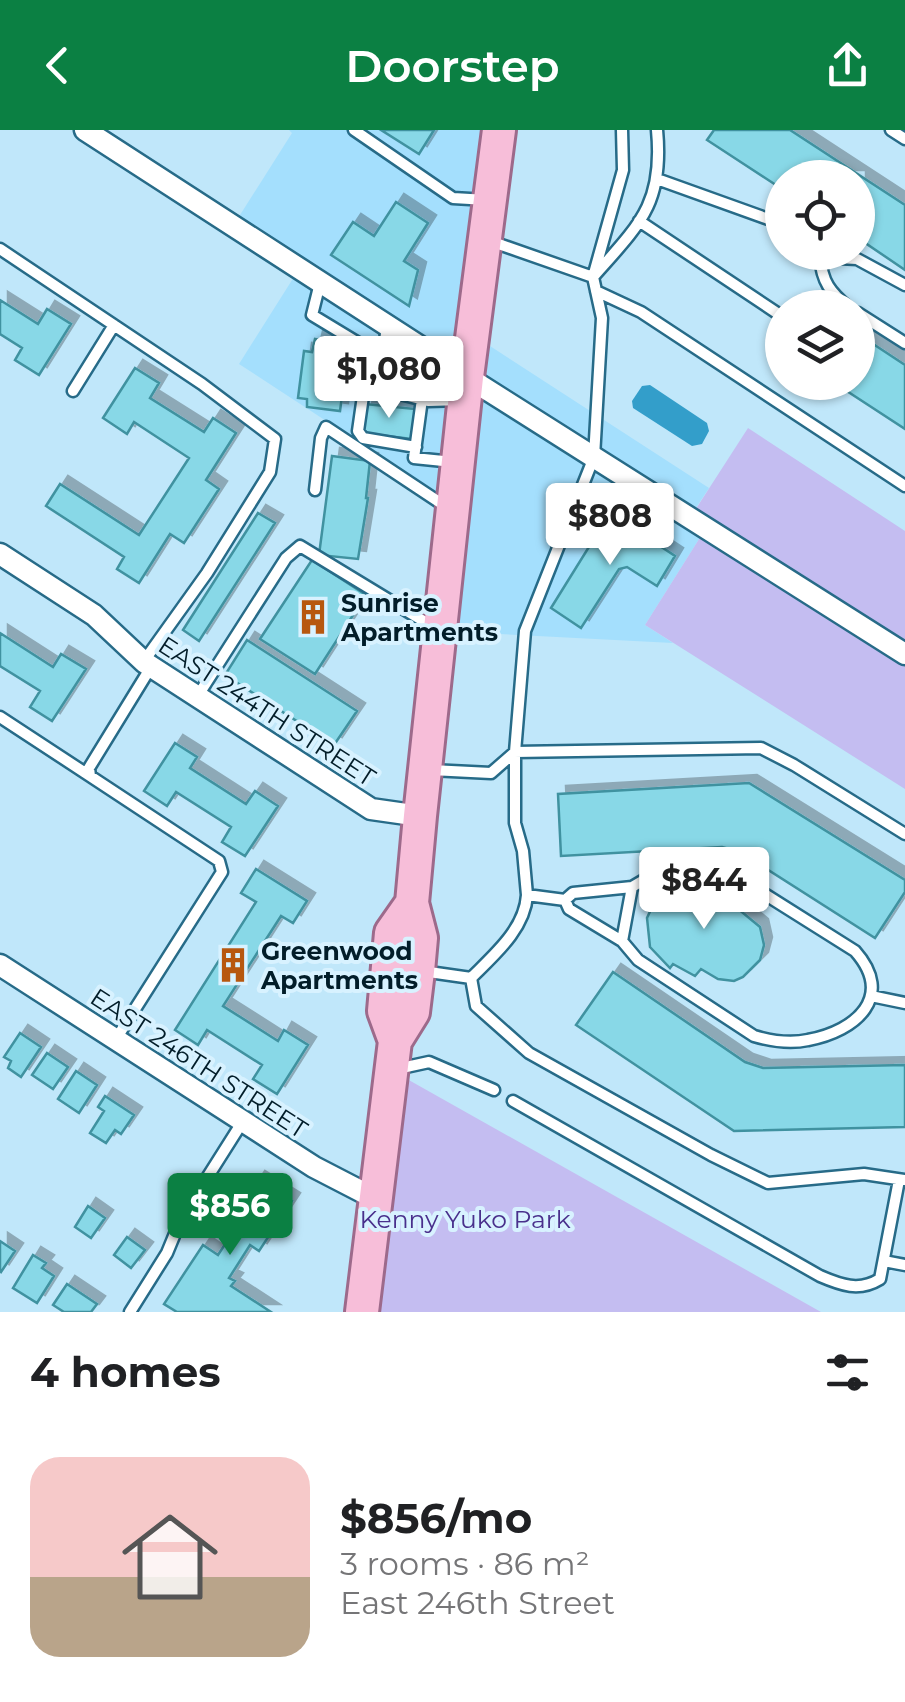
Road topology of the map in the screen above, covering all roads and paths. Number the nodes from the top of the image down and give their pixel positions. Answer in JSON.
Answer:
{"nodes":[{"id":1,"x":85,"y":130,"type":"edge"},
{"id":2,"x":354,"y":130,"type":"edge"},
{"id":3,"x":499,"y":130,"type":"edge"},
{"id":4,"x":622,"y":130,"type":"edge"},
{"id":5,"x":657,"y":130,"type":"edge"},
{"id":6,"x":890,"y":130,"type":"edge"},
{"id":7,"x":905,"y":140,"type":"edge"},
{"id":8,"x":657,"y":179,"type":"junction"},
{"id":9,"x":490,"y":200,"type":"junction"},
{"id":10,"x":765,"y":217,"type":"edge"},
{"id":11,"x":639,"y":221,"type":"junction"},
{"id":12,"x":485,"y":239,"type":"junction"},
{"id":13,"x":0,"y":249,"type":"edge"},
{"id":14,"x":875,"y":268,"type":"edge"},
{"id":15,"x":593,"y":277,"type":"junction"},
{"id":16,"x":320,"y":282,"type":"junction"},
{"id":17,"x":905,"y":285,"type":"edge"},
{"id":18,"x":596,"y":291,"type":"junction"},
{"id":19,"x":765,"y":305,"type":"edge"},
{"id":20,"x":875,"y":324,"type":"edge"},
{"id":21,"x":387,"y":325,"type":"junction"},
{"id":22,"x":114,"y":326,"type":"junction"},
{"id":23,"x":905,"y":344,"type":"edge"},
{"id":24,"x":383,"y":358,"type":"junction"},
{"id":25,"x":466,"y":389,"type":"junction"},
{"id":26,"x":384,"y":390,"type":"junction"},
{"id":27,"x":73,"y":391,"type":"dead end"},
{"id":28,"x":398,"y":393,"type":"junction"},
{"id":29,"x":422,"y":399,"type":"junction"},
{"id":30,"x":396,"y":407,"type":"dead end"},
{"id":31,"x":415,"y":453,"type":"junction"},
{"id":32,"x":594,"y":457,"type":"junction"},
{"id":33,"x":458,"y":462,"type":"junction"},
{"id":34,"x":412,"y":484,"type":"junction"},
{"id":35,"x":905,"y":486,"type":"edge"},
{"id":36,"x":316,"y":490,"type":"dead end"},
{"id":37,"x":453,"y":511,"type":"junction"},
{"id":38,"x":0,"y":554,"type":"edge"},
{"id":39,"x":440,"y":630,"type":"junction"},
{"id":40,"x":905,"y":654,"type":"edge"},
{"id":41,"x":147,"y":664,"type":"junction"},
{"id":42,"x":197,"y":696,"type":"junction"},
{"id":43,"x":0,"y":718,"type":"edge"},
{"id":44,"x":515,"y":752,"type":"junction"},
{"id":45,"x":425,"y":770,"type":"junction"},
{"id":46,"x":90,"y":776,"type":"junction"},
{"id":47,"x":420,"y":816,"type":"junction"},
{"id":48,"x":905,"y":834,"type":"edge"},
{"id":49,"x":632,"y":887,"type":"junction"},
{"id":50,"x":527,"y":895,"type":"junction"},
{"id":51,"x":566,"y":900,"type":"junction"},
{"id":52,"x":412,"y":903,"type":"junction"},
{"id":53,"x":622,"y":940,"type":"junction"},
{"id":54,"x":0,"y":965,"type":"edge"},
{"id":55,"x":418,"y":971,"type":"junction"},
{"id":56,"x":471,"y":978,"type":"junction"},
{"id":57,"x":871,"y":996,"type":"junction"},
{"id":58,"x":905,"y":1003,"type":"edge"},
{"id":59,"x":116,"y":1040,"type":"junction"},
{"id":60,"x":393,"y":1055,"type":"junction"},
{"id":61,"x":494,"y":1090,"type":"dead end"},
{"id":62,"x":513,"y":1101,"type":"dead end"},
{"id":63,"x":243,"y":1121,"type":"junction"},
{"id":64,"x":902,"y":1180,"type":"edge"},
{"id":65,"x":374,"y":1198,"type":"junction"},
{"id":66,"x":884,"y":1261,"type":"junction"},
{"id":67,"x":905,"y":1264,"type":"edge"},
{"id":68,"x":130,"y":1312,"type":"edge"},
{"id":69,"x":362,"y":1312,"type":"edge"}],
"edges":[{"from":1,"to":16,"type":"street"},
{"from":2,"to":9,"type":"lane"},
{"from":3,"to":9,"type":"main road"},
{"from":4,"to":15,"type":"lane"},
{"from":5,"to":8,"type":"lane"},
{"from":6,"to":7,"type":"lane"},
{"from":8,"to":10,"type":"lane"},
{"from":8,"to":11,"type":"lane"},
{"from":9,"to":12,"type":"main road"},
{"from":11,"to":15,"type":"lane"},
{"from":11,"to":19,"type":"lane"},
{"from":12,"to":15,"type":"lane"},
{"from":12,"to":25,"type":"main road"},
{"from":13,"to":22,"type":"lane"},
{"from":14,"to":17,"type":"lane"},
{"from":15,"to":18,"type":"lane"},
{"from":16,"to":21,"type":"street"},
{"from":16,"to":24,"type":"lane"},
{"from":18,"to":32,"type":"lane"},
{"from":18,"to":35,"type":"lane"},
{"from":20,"to":23,"type":"lane"},
{"from":21,"to":24,"type":"lane"},
{"from":21,"to":25,"type":"street"},
{"from":22,"to":27,"type":"lane"},
{"from":22,"to":41,"type":"lane"},
{"from":24,"to":26,"type":"lane"},
{"from":25,"to":29,"type":"lane"},
{"from":25,"to":32,"type":"street"},
{"from":25,"to":33,"type":"main road"},
{"from":26,"to":28,"type":"lane"},
{"from":26,"to":31,"type":"lane"},
{"from":28,"to":29,"type":"lane"},
{"from":28,"to":30,"type":"lane"},
{"from":29,"to":31,"type":"lane"},
{"from":31,"to":33,"type":"lane"},
{"from":31,"to":34,"type":"lane"},
{"from":32,"to":40,"type":"street"},
{"from":32,"to":44,"type":"lane"},
{"from":33,"to":37,"type":"main road"},
{"from":34,"to":36,"type":"lane"},
{"from":34,"to":37,"type":"lane"},
{"from":37,"to":39,"type":"main road"},
{"from":38,"to":41,"type":"street","name":"EAST 244TH STREET"},
{"from":39,"to":42,"type":"lane"},
{"from":39,"to":45,"type":"main road"},
{"from":41,"to":42,"type":"street","name":"EAST 244TH STREET"},
{"from":41,"to":46,"type":"lane"},
{"from":42,"to":47,"type":"street","name":"EAST 244TH STREET"},
{"from":43,"to":46,"type":"lane"},
{"from":44,"to":45,"type":"lane"},
{"from":44,"to":48,"type":"lane"},
{"from":44,"to":50,"type":"lane"},
{"from":45,"to":47,"type":"main road"},
{"from":46,"to":59,"type":"lane"},
{"from":47,"to":52,"type":"main road"},
{"from":49,"to":51,"type":"lane"},
{"from":49,"to":53,"type":"lane"},
{"from":49,"to":57,"type":"lane"},
{"from":50,"to":51,"type":"lane"},
{"from":50,"to":56,"type":"lane"},
{"from":51,"to":53,"type":"lane"},
{"from":52,"to":55,"type":"main road"},
{"from":52,"to":60,"type":"main road"},
{"from":53,"to":57,"type":"lane"},
{"from":54,"to":59,"type":"street","name":"EAST 246TH STREET"},
{"from":55,"to":56,"type":"lane"},
{"from":55,"to":60,"type":"main road"},
{"from":56,"to":64,"type":"lane"},
{"from":57,"to":58,"type":"lane"},
{"from":59,"to":63,"type":"street","name":"EAST 246TH STREET"},
{"from":60,"to":61,"type":"lane"},
{"from":60,"to":65,"type":"main road"},
{"from":62,"to":66,"type":"lane"},
{"from":63,"to":65,"type":"street","name":"EAST 246TH STREET"},
{"from":63,"to":68,"type":"lane"},
{"from":64,"to":66,"type":"lane"},
{"from":65,"to":69,"type":"main road"},
{"from":66,"to":67,"type":"lane"}]}
